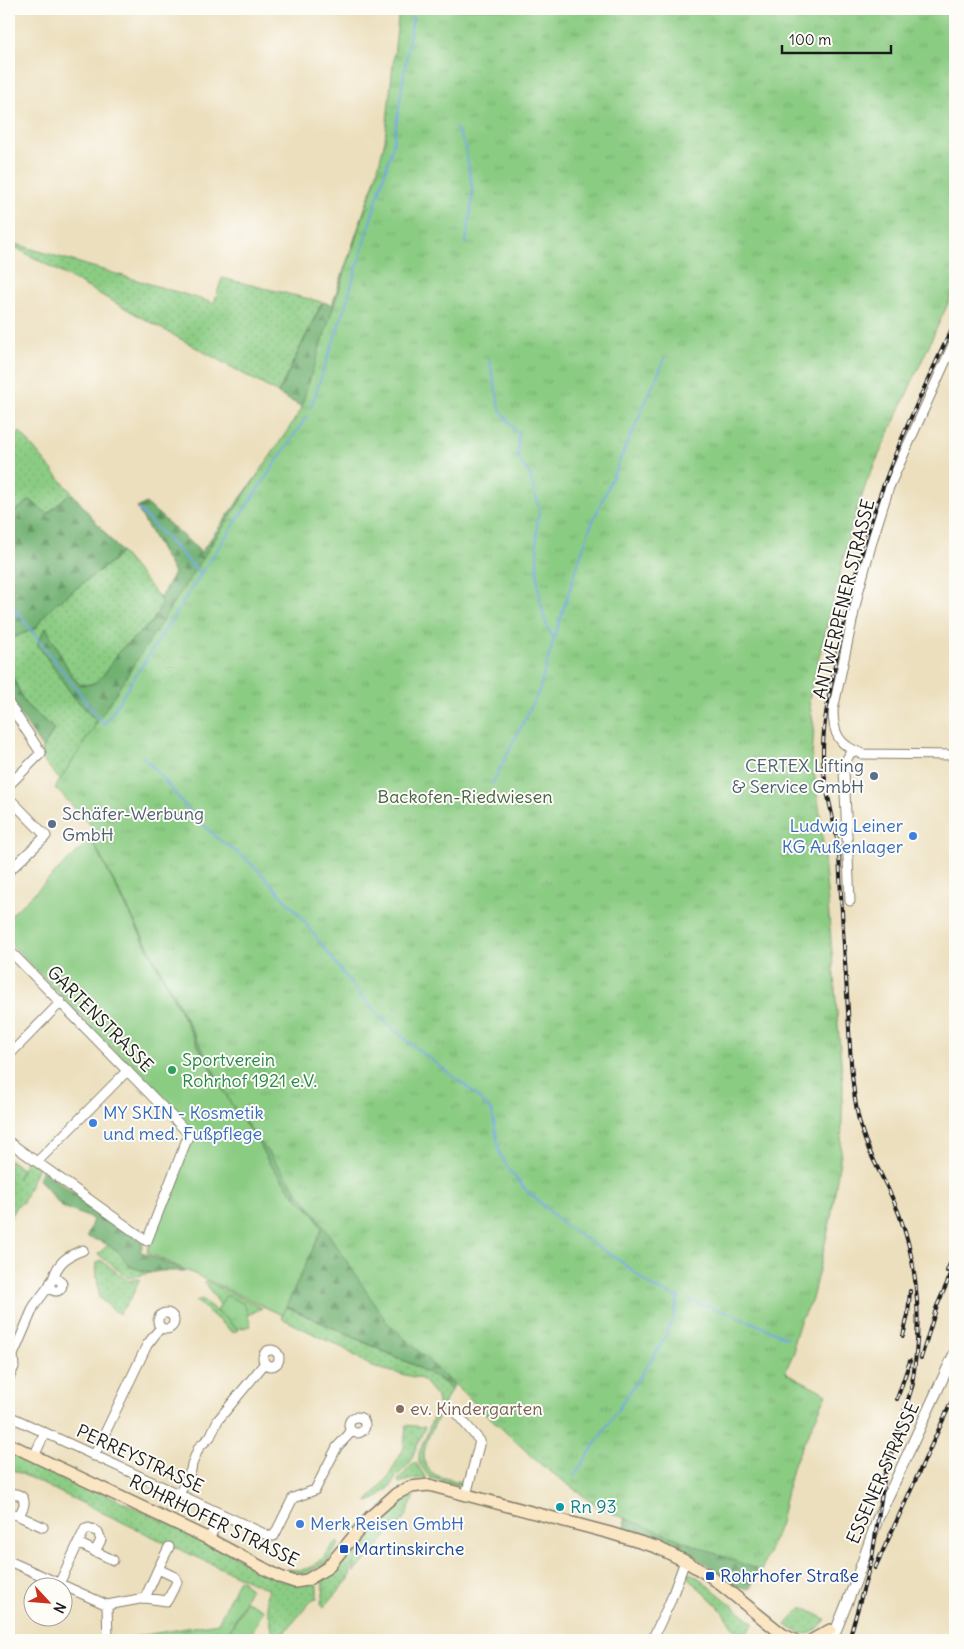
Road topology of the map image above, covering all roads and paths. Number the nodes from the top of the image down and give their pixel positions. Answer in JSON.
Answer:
{"nodes":[{"id":1,"x":955,"y":340,"type":"edge"},
{"id":2,"x":9,"y":704,"type":"edge"},
{"id":3,"x":852,"y":750,"type":"junction"},
{"id":4,"x":955,"y":755,"type":"edge"},
{"id":5,"x":9,"y":785,"type":"edge"},
{"id":6,"x":9,"y":798,"type":"edge"},
{"id":7,"x":9,"y":871,"type":"edge"},
{"id":8,"x":850,"y":901,"type":"dead end"},
{"id":9,"x":9,"y":950,"type":"edge"},
{"id":10,"x":61,"y":1002,"type":"junction"},
{"id":11,"x":9,"y":1055,"type":"edge"},
{"id":12,"x":128,"y":1070,"type":"junction"},
{"id":13,"x":9,"y":1142,"type":"edge"},
{"id":14,"x":38,"y":1162,"type":"junction"},
{"id":15,"x":83,"y":1250,"type":"dead end"},
{"id":16,"x":161,"y":1327,"type":"dead end"},
{"id":17,"x":955,"y":1352,"type":"edge"},
{"id":18,"x":265,"y":1364,"type":"dead end"},
{"id":19,"x":9,"y":1378,"type":"edge"},
{"id":20,"x":456,"y":1414,"type":"dead end"},
{"id":21,"x":9,"y":1416,"type":"edge"},
{"id":22,"x":352,"y":1431,"type":"dead end"},
{"id":23,"x":45,"y":1433,"type":"junction"},
{"id":24,"x":9,"y":1444,"type":"edge"},
{"id":25,"x":34,"y":1456,"type":"junction"},
{"id":26,"x":94,"y":1456,"type":"junction"},
{"id":27,"x":9,"y":1495,"type":"edge"},
{"id":28,"x":179,"y":1495,"type":"junction"},
{"id":29,"x":466,"y":1495,"type":"junction"},
{"id":30,"x":9,"y":1512,"type":"edge"},
{"id":31,"x":221,"y":1514,"type":"junction"},
{"id":32,"x":19,"y":1516,"type":"junction"},
{"id":33,"x":43,"y":1527,"type":"dead end"},
{"id":34,"x":209,"y":1539,"type":"junction"},
{"id":35,"x":78,"y":1544,"type":"junction"},
{"id":36,"x":169,"y":1547,"type":"dead end"},
{"id":37,"x":95,"y":1552,"type":"junction"},
{"id":38,"x":9,"y":1560,"type":"edge"},
{"id":39,"x":113,"y":1560,"type":"dead end"},
{"id":40,"x":685,"y":1561,"type":"junction"},
{"id":41,"x":158,"y":1569,"type":"junction"},
{"id":42,"x":42,"y":1576,"type":"edge"},
{"id":43,"x":63,"y":1576,"type":"edge"},
{"id":44,"x":72,"y":1590,"type":"edge"},
{"id":45,"x":145,"y":1598,"type":"junction"},
{"id":46,"x":107,"y":1606,"type":"junction"},
{"id":47,"x":831,"y":1635,"type":"edge"},
{"id":48,"x":785,"y":1637,"type":"edge"},
{"id":49,"x":108,"y":1640,"type":"edge"},
{"id":50,"x":652,"y":1640,"type":"edge"},
{"id":51,"x":794,"y":1640,"type":"edge"},
{"id":52,"x":812,"y":1640,"type":"edge"},
{"id":53,"x":824,"y":1640,"type":"edge"}],
"edges":[{"from":1,"to":3,"type":"street","name":"ANTWERPENER STRASSE"},
{"from":2,"to":5,"type":"street"},
{"from":3,"to":4,"type":"street"},
{"from":3,"to":8,"type":"street"},
{"from":6,"to":7,"type":"street"},
{"from":9,"to":10,"type":"street","name":"GARTENSTRASSE"},
{"from":10,"to":11,"type":"street"},
{"from":10,"to":12,"type":"street","name":"GARTENSTRASSE"},
{"from":12,"to":14,"type":"street"},
{"from":12,"to":14,"type":"street","name":"GARTENSTRASSE"},
{"from":13,"to":14,"type":"street"},
{"from":15,"to":19,"type":"street"},
{"from":16,"to":26,"type":"street"},
{"from":17,"to":47,"type":"street","name":"ESSENER STRASSE"},
{"from":18,"to":28,"type":"street"},
{"from":20,"to":29,"type":"street"},
{"from":21,"to":23,"type":"street","name":"PERREYSTRASSE"},
{"from":22,"to":31,"type":"street","name":"PERREYSTRASSE"},
{"from":23,"to":25,"type":"street"},
{"from":23,"to":26,"type":"street","name":"PERREYSTRASSE"},
{"from":24,"to":25,"type":"main road","name":"ROHRHOFER STRASSE"},
{"from":25,"to":34,"type":"main road","name":"ROHRHOFER STRASSE"},
{"from":26,"to":28,"type":"street","name":"PERREYSTRASSE"},
{"from":27,"to":32,"type":"street"},
{"from":28,"to":31,"type":"street","name":"PERREYSTRASSE"},
{"from":29,"to":34,"type":"main road","name":"ROHRHOFER STRASSE"},
{"from":29,"to":40,"type":"main road","name":"ROHRHOFER STRASSE"},
{"from":30,"to":32,"type":"street"},
{"from":31,"to":34,"type":"street"},
{"from":32,"to":33,"type":"street"},
{"from":35,"to":37,"type":"street"},
{"from":35,"to":37,"type":"street"},
{"from":35,"to":43,"type":"street"},
{"from":36,"to":41,"type":"street"},
{"from":37,"to":39,"type":"street"},
{"from":38,"to":42,"type":"street"},
{"from":40,"to":48,"type":"main road","name":"ROHRHOFER STRASSE"},
{"from":40,"to":50,"type":"street"},
{"from":41,"to":45,"type":"street"},
{"from":41,"to":45,"type":"street"},
{"from":44,"to":46,"type":"street"},
{"from":45,"to":46,"type":"street"},
{"from":46,"to":49,"type":"street"},
{"from":47,"to":52,"type":"main road"},
{"from":47,"to":53,"type":"street","name":"ESSENER STRASSE"},
{"from":48,"to":51,"type":"main road","name":"ROHRHOFER STRASSE"}]}
